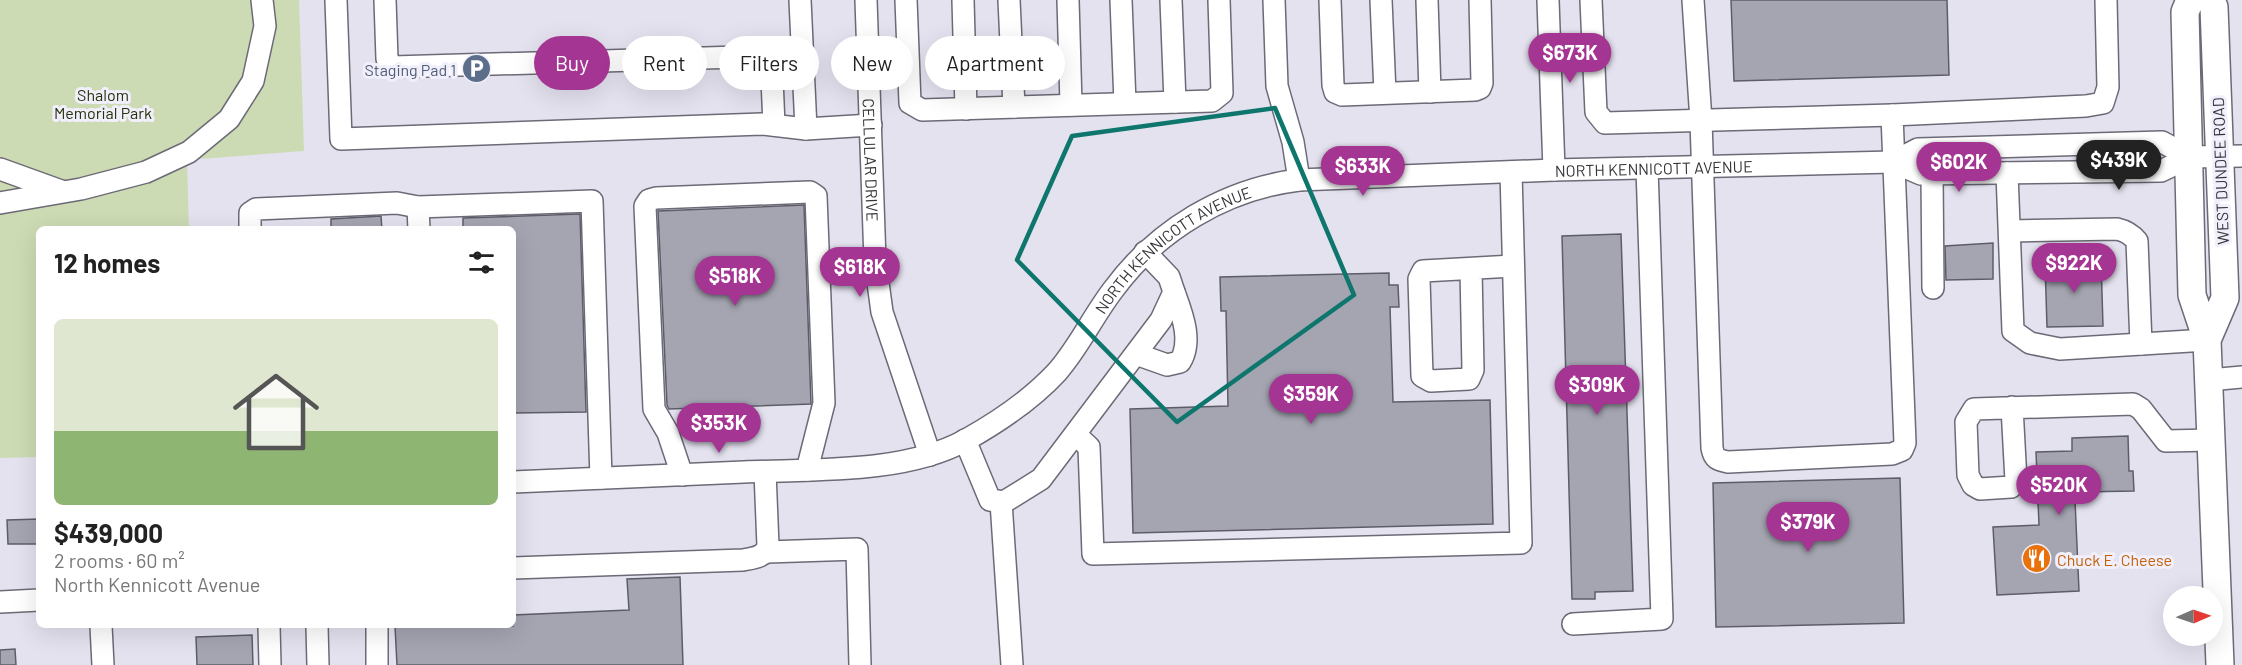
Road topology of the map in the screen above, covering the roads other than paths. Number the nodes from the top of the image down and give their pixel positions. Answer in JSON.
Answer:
{"nodes":[{"id":1,"x":262,"y":0,"type":"edge"},
{"id":2,"x":336,"y":0,"type":"edge"},
{"id":3,"x":385,"y":0,"type":"edge"},
{"id":4,"x":800,"y":0,"type":"edge"},
{"id":5,"x":866,"y":0,"type":"edge"},
{"id":6,"x":906,"y":0,"type":"edge"},
{"id":7,"x":963,"y":0,"type":"edge"},
{"id":8,"x":1009,"y":0,"type":"edge"},
{"id":9,"x":1068,"y":0,"type":"edge"},
{"id":10,"x":1122,"y":0,"type":"edge"},
{"id":11,"x":1171,"y":0,"type":"edge"},
{"id":12,"x":1220,"y":0,"type":"edge"},
{"id":13,"x":1274,"y":0,"type":"edge"},
{"id":14,"x":1330,"y":0,"type":"edge"},
{"id":15,"x":1381,"y":0,"type":"edge"},
{"id":16,"x":1427,"y":0,"type":"edge"},
{"id":17,"x":1480,"y":0,"type":"edge"},
{"id":18,"x":1548,"y":0,"type":"edge"},
{"id":19,"x":1591,"y":0,"type":"edge"},
{"id":20,"x":1693,"y":0,"type":"edge"},
{"id":21,"x":2106,"y":0,"type":"edge"},
{"id":22,"x":2190,"y":0,"type":"edge"},
{"id":23,"x":2210,"y":0,"type":"edge"},
{"id":24,"x":1430,"y":92,"type":"junction"},
{"id":25,"x":1385,"y":93,"type":"junction"},
{"id":26,"x":1175,"y":102,"type":"junction"},
{"id":27,"x":1125,"y":103,"type":"junction"},
{"id":28,"x":1071,"y":105,"type":"junction"},
{"id":29,"x":1014,"y":107,"type":"junction"},
{"id":30,"x":966,"y":108,"type":"junction"},
{"id":31,"x":1892,"y":115,"type":"junction"},
{"id":32,"x":1701,"y":121,"type":"junction"},
{"id":33,"x":774,"y":125,"type":"junction"},
{"id":34,"x":871,"y":125,"type":"junction"},
{"id":35,"x":807,"y":129,"type":"junction"},
{"id":36,"x":2231,"y":156,"type":"edge"},
{"id":37,"x":2190,"y":157,"type":"junction"},
{"id":38,"x":1893,"y":162,"type":"junction"},
{"id":39,"x":1702,"y":166,"type":"junction"},
{"id":40,"x":1647,"y":168,"type":"junction"},
{"id":41,"x":0,"y":169,"type":"edge"},
{"id":42,"x":1554,"y":170,"type":"junction"},
{"id":43,"x":1511,"y":172,"type":"junction"},
{"id":44,"x":2007,"y":173,"type":"junction"},
{"id":45,"x":1932,"y":174,"type":"junction"},
{"id":46,"x":1299,"y":180,"type":"junction"},
{"id":47,"x":64,"y":192,"type":"junction"},
{"id":48,"x":0,"y":203,"type":"edge"},
{"id":49,"x":418,"y":207,"type":"junction"},
{"id":50,"x":250,"y":226,"type":"edge"},
{"id":51,"x":419,"y":226,"type":"edge"},
{"id":52,"x":2010,"y":231,"type":"junction"},
{"id":53,"x":1145,"y":252,"type":"junction"},
{"id":54,"x":1513,"y":266,"type":"junction"},
{"id":55,"x":1471,"y":268,"type":"junction"},
{"id":56,"x":1933,"y":288,"type":"dead end"},
{"id":57,"x":1174,"y":292,"type":"junction"},
{"id":58,"x":2234,"y":297,"type":"edge"},
{"id":59,"x":2206,"y":340,"type":"junction"},
{"id":60,"x":2141,"y":344,"type":"junction"},
{"id":61,"x":1136,"y":354,"type":"junction"},
{"id":62,"x":2242,"y":377,"type":"edge"},
{"id":63,"x":2209,"y":380,"type":"junction"},
{"id":64,"x":2012,"y":407,"type":"dead end"},
{"id":65,"x":1076,"y":435,"type":"junction"},
{"id":66,"x":965,"y":440,"type":"junction"},
{"id":67,"x":2211,"y":440,"type":"junction"},
{"id":68,"x":930,"y":455,"type":"junction"},
{"id":69,"x":807,"y":470,"type":"junction"},
{"id":70,"x":765,"y":472,"type":"junction"},
{"id":71,"x":682,"y":475,"type":"junction"},
{"id":72,"x":601,"y":478,"type":"junction"},
{"id":73,"x":516,"y":482,"type":"edge"},
{"id":74,"x":1001,"y":502,"type":"junction"},
{"id":75,"x":767,"y":552,"type":"junction"},
{"id":76,"x":516,"y":568,"type":"edge"},
{"id":77,"x":36,"y":600,"type":"edge"},
{"id":78,"x":0,"y":602,"type":"edge"},
{"id":79,"x":1573,"y":624,"type":"dead end"},
{"id":80,"x":269,"y":628,"type":"edge"},
{"id":81,"x":317,"y":628,"type":"edge"},
{"id":82,"x":377,"y":628,"type":"edge"},
{"id":83,"x":102,"y":634,"type":"edge"},
{"id":84,"x":103,"y":665,"type":"edge"},
{"id":85,"x":270,"y":665,"type":"edge"},
{"id":86,"x":318,"y":665,"type":"edge"},
{"id":87,"x":377,"y":665,"type":"edge"},
{"id":88,"x":860,"y":665,"type":"edge"},
{"id":89,"x":1012,"y":665,"type":"edge"},
{"id":90,"x":2214,"y":665,"type":"edge"}],
"edges":[{"from":1,"to":47,"type":"street"},
{"from":2,"to":33,"type":"street"},
{"from":3,"to":33,"type":"street"},
{"from":4,"to":35,"type":"street"},
{"from":5,"to":34,"type":"street","name":"CELLULAR DRIVE"},
{"from":6,"to":30,"type":"street"},
{"from":7,"to":30,"type":"street"},
{"from":8,"to":29,"type":"street"},
{"from":9,"to":28,"type":"street"},
{"from":10,"to":27,"type":"street"},
{"from":11,"to":26,"type":"street"},
{"from":12,"to":26,"type":"street"},
{"from":13,"to":46,"type":"street"},
{"from":14,"to":25,"type":"street"},
{"from":15,"to":25,"type":"street"},
{"from":16,"to":24,"type":"street"},
{"from":17,"to":24,"type":"street"},
{"from":18,"to":42,"type":"street"},
{"from":19,"to":32,"type":"street"},
{"from":20,"to":32,"type":"street"},
{"from":21,"to":31,"type":"street"},
{"from":22,"to":37,"type":"main road","name":"WEST DUNDEE ROAD"},
{"from":23,"to":36,"type":"main road","name":"WEST DUNDEE ROAD"},
{"from":24,"to":25,"type":"street"},
{"from":26,"to":27,"type":"street"},
{"from":27,"to":28,"type":"street"},
{"from":28,"to":29,"type":"street"},
{"from":29,"to":30,"type":"street"},
{"from":31,"to":32,"type":"street"},
{"from":31,"to":38,"type":"street"},
{"from":32,"to":39,"type":"street"},
{"from":33,"to":35,"type":"street"},
{"from":34,"to":35,"type":"street"},
{"from":34,"to":68,"type":"street","name":"CELLULAR DRIVE"},
{"from":36,"to":37,"type":"street","name":"NORTH KENNICOTT AVENUE"},
{"from":36,"to":58,"type":"main road","name":"WEST DUNDEE ROAD"},
{"from":37,"to":38,"type":"street","name":"NORTH KENNICOTT AVENUE"},
{"from":37,"to":44,"type":"street","name":"NORTH KENNICOTT AVENUE"},
{"from":37,"to":59,"type":"main road","name":"WEST DUNDEE ROAD"},
{"from":38,"to":39,"type":"street","name":"NORTH KENNICOTT AVENUE"},
{"from":38,"to":39,"type":"street"},
{"from":38,"to":45,"type":"street","name":"NORTH KENNICOTT AVENUE"},
{"from":39,"to":40,"type":"street","name":"NORTH KENNICOTT AVENUE"},
{"from":40,"to":42,"type":"street","name":"NORTH KENNICOTT AVENUE"},
{"from":40,"to":79,"type":"street"},
{"from":41,"to":47,"type":"street"},
{"from":42,"to":43,"type":"street","name":"NORTH KENNICOTT AVENUE"},
{"from":43,"to":46,"type":"street","name":"NORTH KENNICOTT AVENUE"},
{"from":43,"to":54,"type":"street"},
{"from":44,"to":45,"type":"street","name":"NORTH KENNICOTT AVENUE"},
{"from":44,"to":52,"type":"street"},
{"from":45,"to":56,"type":"street"},
{"from":46,"to":53,"type":"street","name":"NORTH KENNICOTT AVENUE"},
{"from":47,"to":48,"type":"street"},
{"from":49,"to":50,"type":"street"},
{"from":49,"to":51,"type":"street"},
{"from":49,"to":72,"type":"street"},
{"from":52,"to":60,"type":"street"},
{"from":52,"to":60,"type":"street"},
{"from":53,"to":57,"type":"street"},
{"from":53,"to":66,"type":"street","name":"NORTH KENNICOTT AVENUE"},
{"from":54,"to":55,"type":"street"},
{"from":54,"to":65,"type":"street"},
{"from":55,"to":55,"type":"street"},
{"from":57,"to":61,"type":"street"},
{"from":57,"to":61,"type":"street"},
{"from":58,"to":59,"type":"main road","name":"WEST DUNDEE ROAD"},
{"from":59,"to":60,"type":"street"},
{"from":59,"to":63,"type":"main road","name":"WEST DUNDEE ROAD"},
{"from":61,"to":65,"type":"street"},
{"from":62,"to":63,"type":"street"},
{"from":63,"to":67,"type":"main road","name":"WEST DUNDEE ROAD"},
{"from":64,"to":67,"type":"street"},
{"from":65,"to":74,"type":"street"},
{"from":66,"to":68,"type":"street","name":"NORTH KENNICOTT AVENUE"},
{"from":66,"to":74,"type":"street"},
{"from":67,"to":90,"type":"main road","name":"WEST DUNDEE ROAD"},
{"from":68,"to":69,"type":"street","name":"NORTH KENNICOTT AVENUE"},
{"from":69,"to":70,"type":"street","name":"NORTH KENNICOTT AVENUE"},
{"from":69,"to":71,"type":"street"},
{"from":70,"to":71,"type":"street","name":"NORTH KENNICOTT AVENUE"},
{"from":70,"to":75,"type":"street"},
{"from":71,"to":72,"type":"street","name":"NORTH KENNICOTT AVENUE"},
{"from":72,"to":73,"type":"street","name":"NORTH KENNICOTT AVENUE"},
{"from":74,"to":89,"type":"street"},
{"from":75,"to":76,"type":"street"},
{"from":75,"to":88,"type":"street"},
{"from":77,"to":78,"type":"street"},
{"from":80,"to":85,"type":"street"},
{"from":81,"to":86,"type":"street"},
{"from":82,"to":87,"type":"street"},
{"from":83,"to":84,"type":"street"}]}
